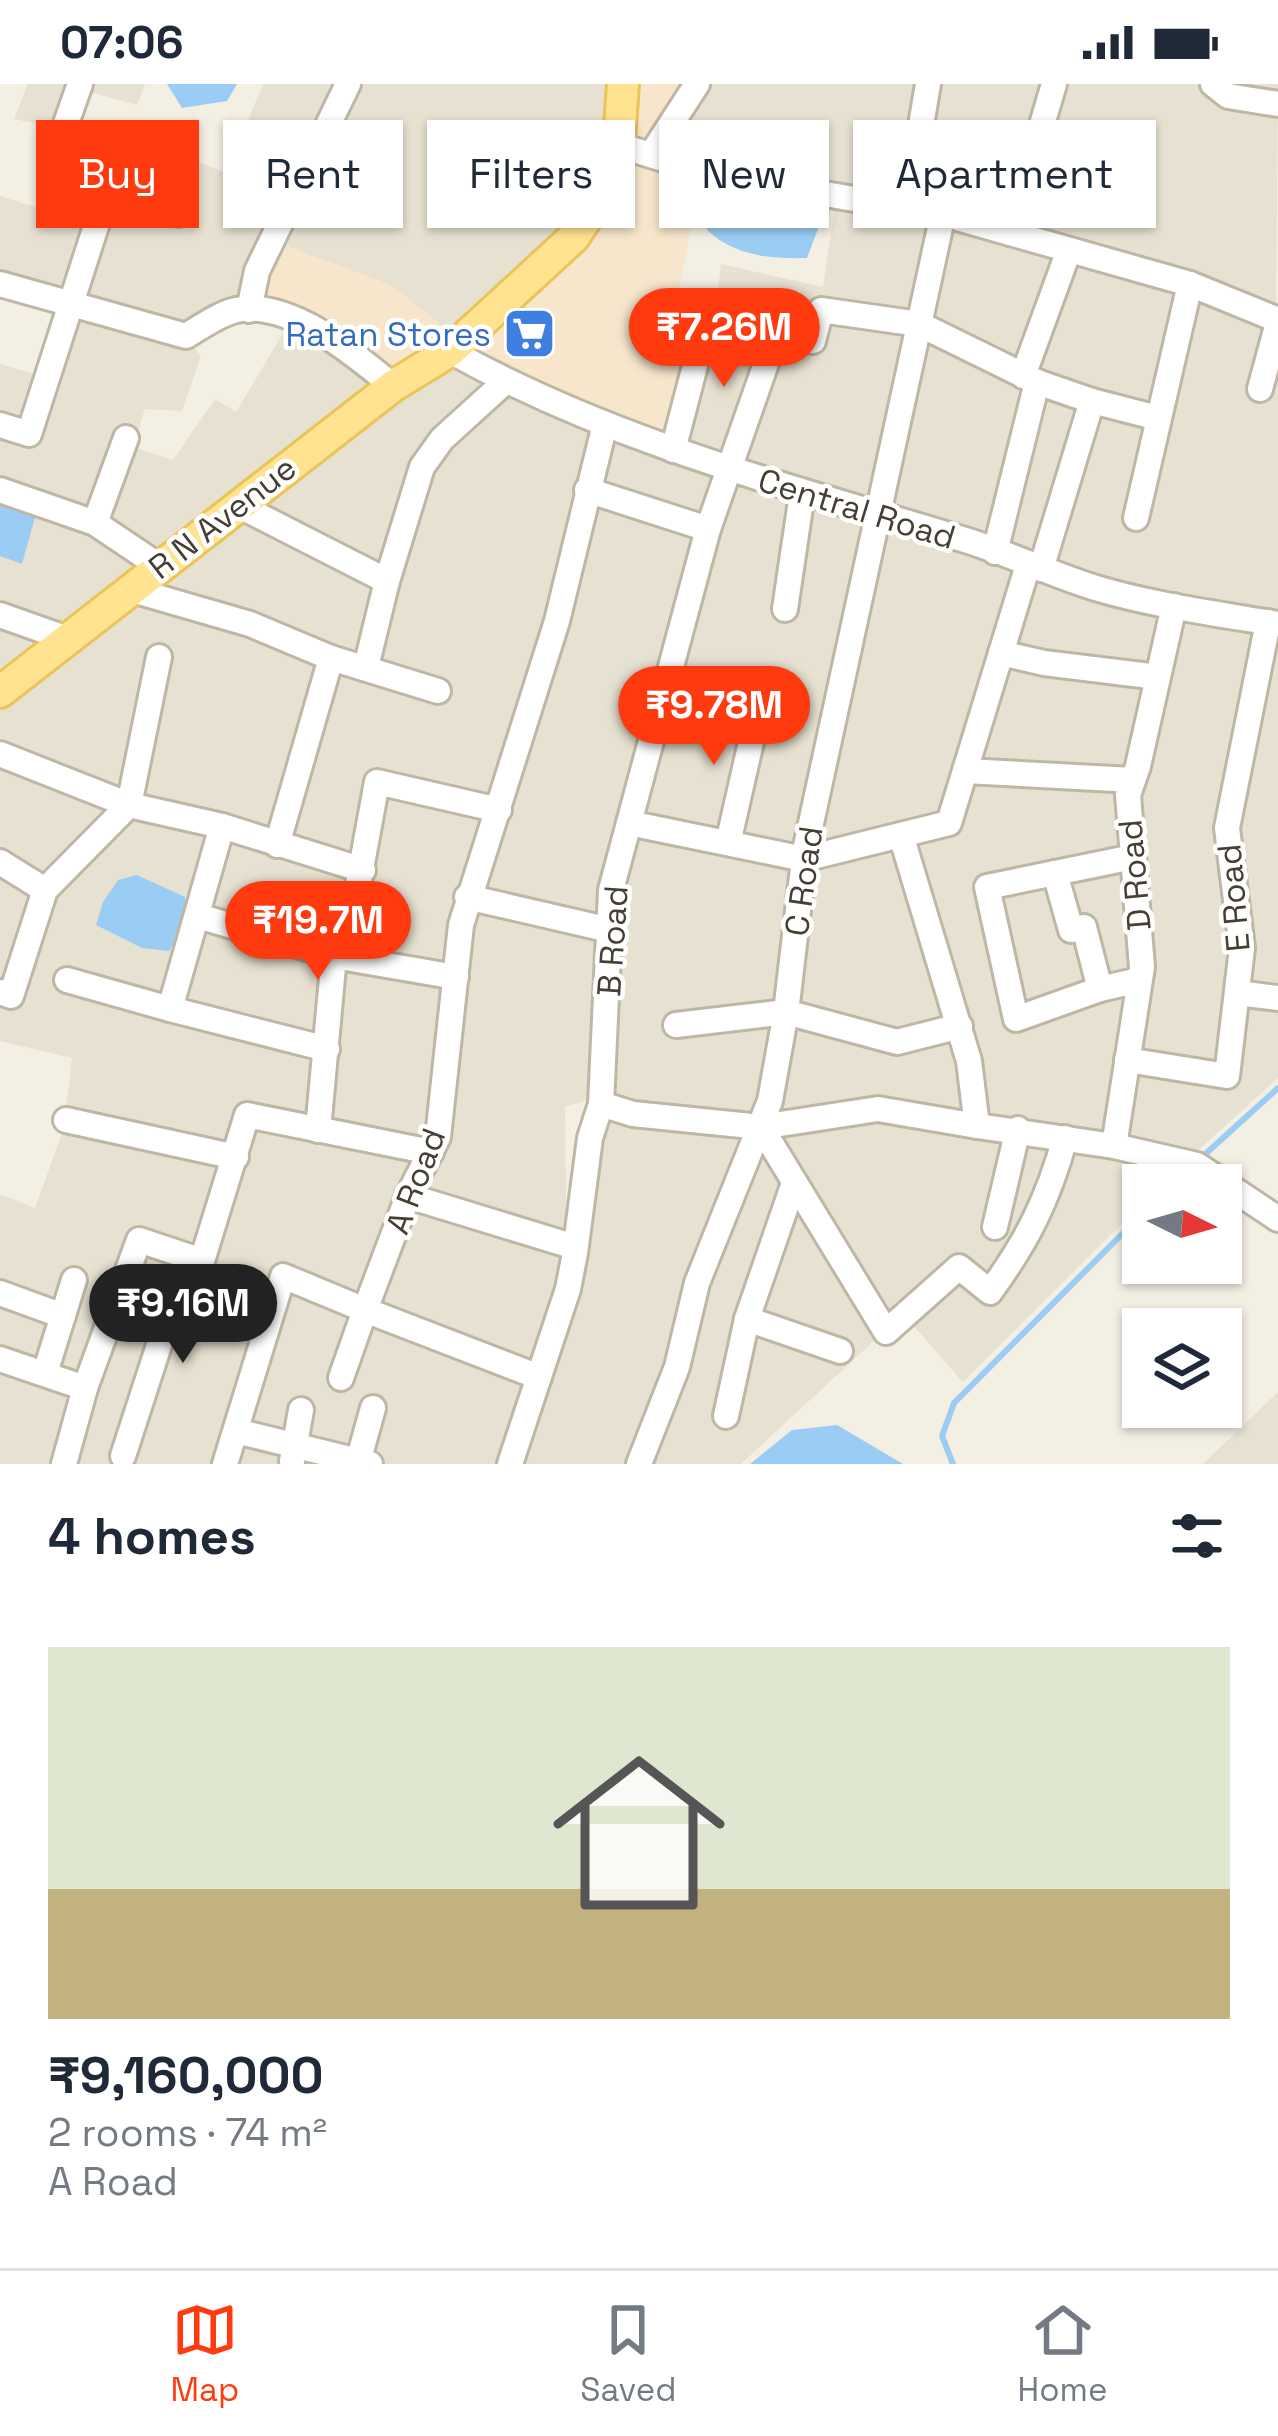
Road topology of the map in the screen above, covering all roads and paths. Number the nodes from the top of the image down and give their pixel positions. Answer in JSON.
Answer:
{"nodes":[{"id":1,"x":80,"y":84,"type":"edge"},
{"id":2,"x":348,"y":84,"type":"edge"},
{"id":3,"x":623,"y":84,"type":"edge"},
{"id":4,"x":698,"y":84,"type":"edge"},
{"id":5,"x":928,"y":84,"type":"edge"},
{"id":6,"x":1054,"y":84,"type":"edge"},
{"id":7,"x":1213,"y":84,"type":"edge"},
{"id":8,"x":1278,"y":104,"type":"edge"},
{"id":9,"x":67,"y":120,"type":"edge"},
{"id":10,"x":620,"y":120,"type":"edge"},
{"id":11,"x":922,"y":120,"type":"edge"},
{"id":12,"x":635,"y":150,"type":"edge"},
{"id":13,"x":651,"y":155,"type":"junction"},
{"id":14,"x":853,"y":199,"type":"edge"},
{"id":15,"x":95,"y":228,"type":"edge"},
{"id":16,"x":579,"y":228,"type":"edge"},
{"id":17,"x":940,"y":228,"type":"edge"},
{"id":18,"x":992,"y":228,"type":"edge"},
{"id":19,"x":1010,"y":233,"type":"junction"},
{"id":20,"x":1069,"y":250,"type":"junction"},
{"id":21,"x":0,"y":284,"type":"edge"},
{"id":22,"x":1190,"y":284,"type":"junction"},
{"id":23,"x":71,"y":305,"type":"junction"},
{"id":24,"x":248,"y":310,"type":"junction"},
{"id":25,"x":1278,"y":321,"type":"edge"},
{"id":26,"x":919,"y":324,"type":"junction"},
{"id":27,"x":777,"y":332,"type":"junction"},
{"id":28,"x":450,"y":351,"type":"junction"},
{"id":29,"x":1030,"y":379,"type":"junction"},
{"id":30,"x":506,"y":381,"type":"junction"},
{"id":31,"x":393,"y":386,"type":"junction"},
{"id":32,"x":1260,"y":389,"type":"dead end"},
{"id":33,"x":1092,"y":400,"type":"junction"},
{"id":34,"x":1158,"y":418,"type":"junction"},
{"id":35,"x":605,"y":424,"type":"junction"},
{"id":36,"x":0,"y":425,"type":"edge"},
{"id":37,"x":126,"y":437,"type":"dead end"},
{"id":38,"x":673,"y":450,"type":"junction"},
{"id":39,"x":728,"y":469,"type":"junction"},
{"id":40,"x":0,"y":490,"type":"edge"},
{"id":41,"x":586,"y":490,"type":"junction"},
{"id":42,"x":802,"y":494,"type":"junction"},
{"id":43,"x":238,"y":505,"type":"junction"},
{"id":44,"x":879,"y":515,"type":"junction"},
{"id":45,"x":1136,"y":518,"type":"dead end"},
{"id":46,"x":95,"y":523,"type":"junction"},
{"id":47,"x":709,"y":529,"type":"junction"},
{"id":48,"x":995,"y":552,"type":"junction"},
{"id":49,"x":159,"y":566,"type":"junction"},
{"id":50,"x":1035,"y":567,"type":"junction"},
{"id":51,"x":387,"y":581,"type":"junction"},
{"id":52,"x":129,"y":589,"type":"junction"},
{"id":53,"x":1174,"y":606,"type":"junction"},
{"id":54,"x":785,"y":609,"type":"dead end"},
{"id":55,"x":4,"y":620,"type":"edge"},
{"id":56,"x":1273,"y":623,"type":"edge"},
{"id":57,"x":65,"y":638,"type":"junction"},
{"id":58,"x":1001,"y":653,"type":"junction"},
{"id":59,"x":159,"y":657,"type":"dead end"},
{"id":60,"x":331,"y":658,"type":"junction"},
{"id":61,"x":366,"y":668,"type":"junction"},
{"id":62,"x":1158,"y":677,"type":"junction"},
{"id":63,"x":438,"y":691,"type":"dead end"},
{"id":64,"x":0,"y":692,"type":"edge"},
{"id":65,"x":759,"y":707,"type":"dead end"},
{"id":66,"x":0,"y":754,"type":"edge"},
{"id":67,"x":965,"y":771,"type":"junction"},
{"id":68,"x":1133,"y":780,"type":"junction"},
{"id":69,"x":129,"y":805,"type":"junction"},
{"id":70,"x":499,"y":810,"type":"junction"},
{"id":71,"x":629,"y":823,"type":"junction"},
{"id":72,"x":222,"y":826,"type":"junction"},
{"id":73,"x":901,"y":835,"type":"junction"},
{"id":74,"x":728,"y":843,"type":"junction"},
{"id":75,"x":277,"y":845,"type":"junction"},
{"id":76,"x":1133,"y":857,"type":"junction"},
{"id":77,"x":804,"y":859,"type":"junction"},
{"id":78,"x":0,"y":862,"type":"edge"},
{"id":79,"x":362,"y":870,"type":"junction"},
{"id":80,"x":1055,"y":873,"type":"junction"},
{"id":81,"x":45,"y":890,"type":"junction"},
{"id":82,"x":467,"y":897,"type":"junction"},
{"id":83,"x":198,"y":916,"type":"junction"},
{"id":84,"x":610,"y":930,"type":"junction"},
{"id":85,"x":334,"y":956,"type":"junction"},
{"id":86,"x":456,"y":977,"type":"junction"},
{"id":87,"x":67,"y":980,"type":"dead end"},
{"id":88,"x":1139,"y":980,"type":"junction"},
{"id":89,"x":1100,"y":989,"type":"junction"},
{"id":90,"x":0,"y":992,"type":"edge"},
{"id":91,"x":1237,"y":993,"type":"junction"},
{"id":92,"x":1278,"y":998,"type":"edge"},
{"id":93,"x":170,"y":1009,"type":"junction"},
{"id":94,"x":786,"y":1012,"type":"junction"},
{"id":95,"x":676,"y":1025,"type":"dead end"},
{"id":96,"x":960,"y":1026,"type":"junction"},
{"id":97,"x":327,"y":1048,"type":"junction"},
{"id":98,"x":1127,"y":1060,"type":"junction"},
{"id":99,"x":601,"y":1104,"type":"junction"},
{"id":100,"x":67,"y":1120,"type":"dead end"},
{"id":101,"x":761,"y":1126,"type":"junction"},
{"id":102,"x":976,"y":1126,"type":"junction"},
{"id":103,"x":318,"y":1130,"type":"junction"},
{"id":104,"x":1018,"y":1130,"type":"junction"},
{"id":105,"x":1065,"y":1138,"type":"junction"},
{"id":106,"x":1114,"y":1147,"type":"junction"},
{"id":107,"x":430,"y":1152,"type":"junction"},
{"id":108,"x":236,"y":1157,"type":"junction"},
{"id":109,"x":794,"y":1183,"type":"junction"},
{"id":110,"x":408,"y":1196,"type":"junction"},
{"id":111,"x":1278,"y":1219,"type":"edge"},
{"id":112,"x":994,"y":1227,"type":"dead end"},
{"id":113,"x":575,"y":1247,"type":"junction"},
{"id":114,"x":187,"y":1258,"type":"junction"},
{"id":115,"x":74,"y":1280,"type":"dead end"},
{"id":116,"x":0,"y":1293,"type":"edge"},
{"id":117,"x":365,"y":1310,"type":"junction"},
{"id":118,"x":63,"y":1316,"type":"junction"},
{"id":119,"x":747,"y":1319,"type":"junction"},
{"id":120,"x":840,"y":1351,"type":"dead end"},
{"id":121,"x":0,"y":1359,"type":"edge"},
{"id":122,"x":45,"y":1373,"type":"junction"},
{"id":123,"x":539,"y":1377,"type":"junction"},
{"id":124,"x":341,"y":1378,"type":"dead end"},
{"id":125,"x":85,"y":1388,"type":"junction"},
{"id":126,"x":373,"y":1408,"type":"dead end"},
{"id":127,"x":301,"y":1410,"type":"dead end"},
{"id":128,"x":726,"y":1416,"type":"dead end"},
{"id":129,"x":236,"y":1431,"type":"junction"},
{"id":130,"x":123,"y":1456,"type":"dead end"},
{"id":131,"x":292,"y":1456,"type":"edge"},
{"id":132,"x":364,"y":1463,"type":"edge"},
{"id":133,"x":64,"y":1464,"type":"edge"},
{"id":134,"x":225,"y":1464,"type":"edge"},
{"id":135,"x":510,"y":1464,"type":"edge"},
{"id":136,"x":639,"y":1464,"type":"edge"}],
"edges":[{"from":1,"to":9,"type":"street"},
{"from":2,"to":24,"type":"street"},
{"from":3,"to":10,"type":"main road","name":"R N Avenue"},
{"from":4,"to":13,"type":"street"},
{"from":5,"to":11,"type":"street"},
{"from":6,"to":19,"type":"street"},
{"from":7,"to":8,"type":"street"},
{"from":12,"to":13,"type":"street"},
{"from":13,"to":14,"type":"street"},
{"from":15,"to":23,"type":"street"},
{"from":16,"to":28,"type":"main road","name":"R N Avenue"},
{"from":17,"to":26,"type":"street","name":"C Road"},
{"from":18,"to":19,"type":"street"},
{"from":19,"to":20,"type":"street"},
{"from":20,"to":22,"type":"street"},
{"from":20,"to":29,"type":"street"},
{"from":21,"to":23,"type":"street"},
{"from":22,"to":25,"type":"street"},
{"from":22,"to":34,"type":"street"},
{"from":23,"to":24,"type":"street"},
{"from":23,"to":36,"type":"street"},
{"from":24,"to":31,"type":"street"},
{"from":25,"to":32,"type":"street"},
{"from":26,"to":27,"type":"street"},
{"from":26,"to":29,"type":"street"},
{"from":26,"to":44,"type":"street","name":"C Road"},
{"from":27,"to":38,"type":"street"},
{"from":27,"to":39,"type":"street","name":"B Road"},
{"from":28,"to":30,"type":"street","name":"Central Road"},
{"from":28,"to":31,"type":"main road","name":"R N Avenue"},
{"from":29,"to":33,"type":"street"},
{"from":29,"to":48,"type":"street"},
{"from":30,"to":35,"type":"street","name":"Central Road"},
{"from":30,"to":51,"type":"street"},
{"from":31,"to":43,"type":"main road","name":"R N Avenue"},
{"from":33,"to":34,"type":"street"},
{"from":33,"to":50,"type":"street"},
{"from":34,"to":45,"type":"street"},
{"from":35,"to":38,"type":"street","name":"Central Road"},
{"from":35,"to":41,"type":"street","name":"A Road"},
{"from":37,"to":46,"type":"street"},
{"from":38,"to":39,"type":"street","name":"Central Road"},
{"from":39,"to":42,"type":"street","name":"Central Road"},
{"from":39,"to":47,"type":"street","name":"B Road"},
{"from":40,"to":46,"type":"street"},
{"from":41,"to":47,"type":"street"},
{"from":41,"to":70,"type":"street","name":"A Road"},
{"from":42,"to":44,"type":"street","name":"Central Road"},
{"from":42,"to":54,"type":"street"},
{"from":43,"to":49,"type":"main road","name":"R N Avenue"},
{"from":43,"to":51,"type":"street"},
{"from":44,"to":48,"type":"street","name":"Central Road"},
{"from":44,"to":77,"type":"street","name":"C Road"},
{"from":46,"to":49,"type":"street"},
{"from":47,"to":71,"type":"street","name":"B Road"},
{"from":48,"to":50,"type":"street","name":"Central Road"},
{"from":49,"to":52,"type":"main road","name":"R N Avenue"},
{"from":50,"to":53,"type":"street","name":"Central Road"},
{"from":50,"to":58,"type":"street"},
{"from":51,"to":61,"type":"street"},
{"from":52,"to":57,"type":"main road","name":"R N Avenue"},
{"from":52,"to":60,"type":"street"},
{"from":53,"to":56,"type":"street","name":"Central Road"},
{"from":53,"to":62,"type":"street","name":"D Road"},
{"from":55,"to":57,"type":"street"},
{"from":56,"to":91,"type":"street","name":"E Road"},
{"from":57,"to":64,"type":"main road","name":"R N Avenue"},
{"from":58,"to":62,"type":"street"},
{"from":58,"to":67,"type":"street"},
{"from":59,"to":69,"type":"street"},
{"from":60,"to":61,"type":"street"},
{"from":60,"to":75,"type":"street"},
{"from":61,"to":63,"type":"street"},
{"from":62,"to":68,"type":"street","name":"D Road"},
{"from":65,"to":74,"type":"street"},
{"from":66,"to":69,"type":"street"},
{"from":67,"to":68,"type":"street"},
{"from":67,"to":73,"type":"street"},
{"from":68,"to":76,"type":"street","name":"D Road"},
{"from":69,"to":72,"type":"street"},
{"from":69,"to":81,"type":"street"},
{"from":70,"to":79,"type":"street"},
{"from":70,"to":82,"type":"street","name":"A Road"},
{"from":71,"to":74,"type":"street"},
{"from":71,"to":84,"type":"street","name":"B Road"},
{"from":72,"to":75,"type":"street"},
{"from":72,"to":83,"type":"street"},
{"from":73,"to":77,"type":"street"},
{"from":73,"to":96,"type":"street"},
{"from":74,"to":77,"type":"street"},
{"from":75,"to":79,"type":"street"},
{"from":76,"to":80,"type":"street"},
{"from":76,"to":88,"type":"street","name":"D Road"},
{"from":77,"to":94,"type":"street","name":"C Road"},
{"from":78,"to":81,"type":"street"},
{"from":79,"to":85,"type":"street"},
{"from":80,"to":89,"type":"street"},
{"from":80,"to":89,"type":"street"},
{"from":81,"to":90,"type":"street"},
{"from":82,"to":84,"type":"street"},
{"from":82,"to":86,"type":"street","name":"A Road"},
{"from":83,"to":85,"type":"street"},
{"from":83,"to":93,"type":"street"},
{"from":84,"to":99,"type":"street","name":"B Road"},
{"from":85,"to":86,"type":"street"},
{"from":85,"to":97,"type":"street"},
{"from":86,"to":107,"type":"street","name":"A Road"},
{"from":87,"to":93,"type":"street"},
{"from":88,"to":89,"type":"street"},
{"from":88,"to":98,"type":"street","name":"D Road"},
{"from":91,"to":92,"type":"street"},
{"from":91,"to":98,"type":"street","name":"E Road"},
{"from":93,"to":97,"type":"street"},
{"from":94,"to":95,"type":"street"},
{"from":94,"to":96,"type":"street"},
{"from":94,"to":101,"type":"street","name":"C Road"},
{"from":96,"to":102,"type":"street"},
{"from":97,"to":103,"type":"street"},
{"from":98,"to":106,"type":"street","name":"D Road"},
{"from":99,"to":101,"type":"street"},
{"from":99,"to":113,"type":"street","name":"B Road"},
{"from":100,"to":108,"type":"street"},
{"from":101,"to":102,"type":"street"},
{"from":101,"to":109,"type":"street"},
{"from":101,"to":136,"type":"street","name":"C Road"},
{"from":102,"to":104,"type":"street"},
{"from":103,"to":107,"type":"street"},
{"from":103,"to":108,"type":"street"},
{"from":104,"to":105,"type":"street"},
{"from":104,"to":112,"type":"street"},
{"from":105,"to":106,"type":"street"},
{"from":105,"to":109,"type":"street"},
{"from":106,"to":111,"type":"street"},
{"from":107,"to":110,"type":"street","name":"A Road"},
{"from":108,"to":114,"type":"street"},
{"from":109,"to":119,"type":"street"},
{"from":110,"to":113,"type":"street"},
{"from":110,"to":117,"type":"street","name":"A Road"},
{"from":113,"to":123,"type":"street","name":"B Road"},
{"from":114,"to":125,"type":"street"},
{"from":114,"to":130,"type":"street"},
{"from":115,"to":118,"type":"street"},
{"from":116,"to":118,"type":"street"},
{"from":117,"to":123,"type":"street"},
{"from":117,"to":124,"type":"street","name":"A Road"},
{"from":117,"to":129,"type":"street"},
{"from":118,"to":122,"type":"street"},
{"from":119,"to":120,"type":"street"},
{"from":119,"to":128,"type":"street"},
{"from":121,"to":122,"type":"street"},
{"from":122,"to":125,"type":"street"},
{"from":123,"to":135,"type":"street","name":"B Road"},
{"from":125,"to":133,"type":"street"},
{"from":126,"to":132,"type":"street"},
{"from":127,"to":131,"type":"street"},
{"from":129,"to":131,"type":"street"},
{"from":129,"to":134,"type":"street"},
{"from":131,"to":132,"type":"street"}]}
